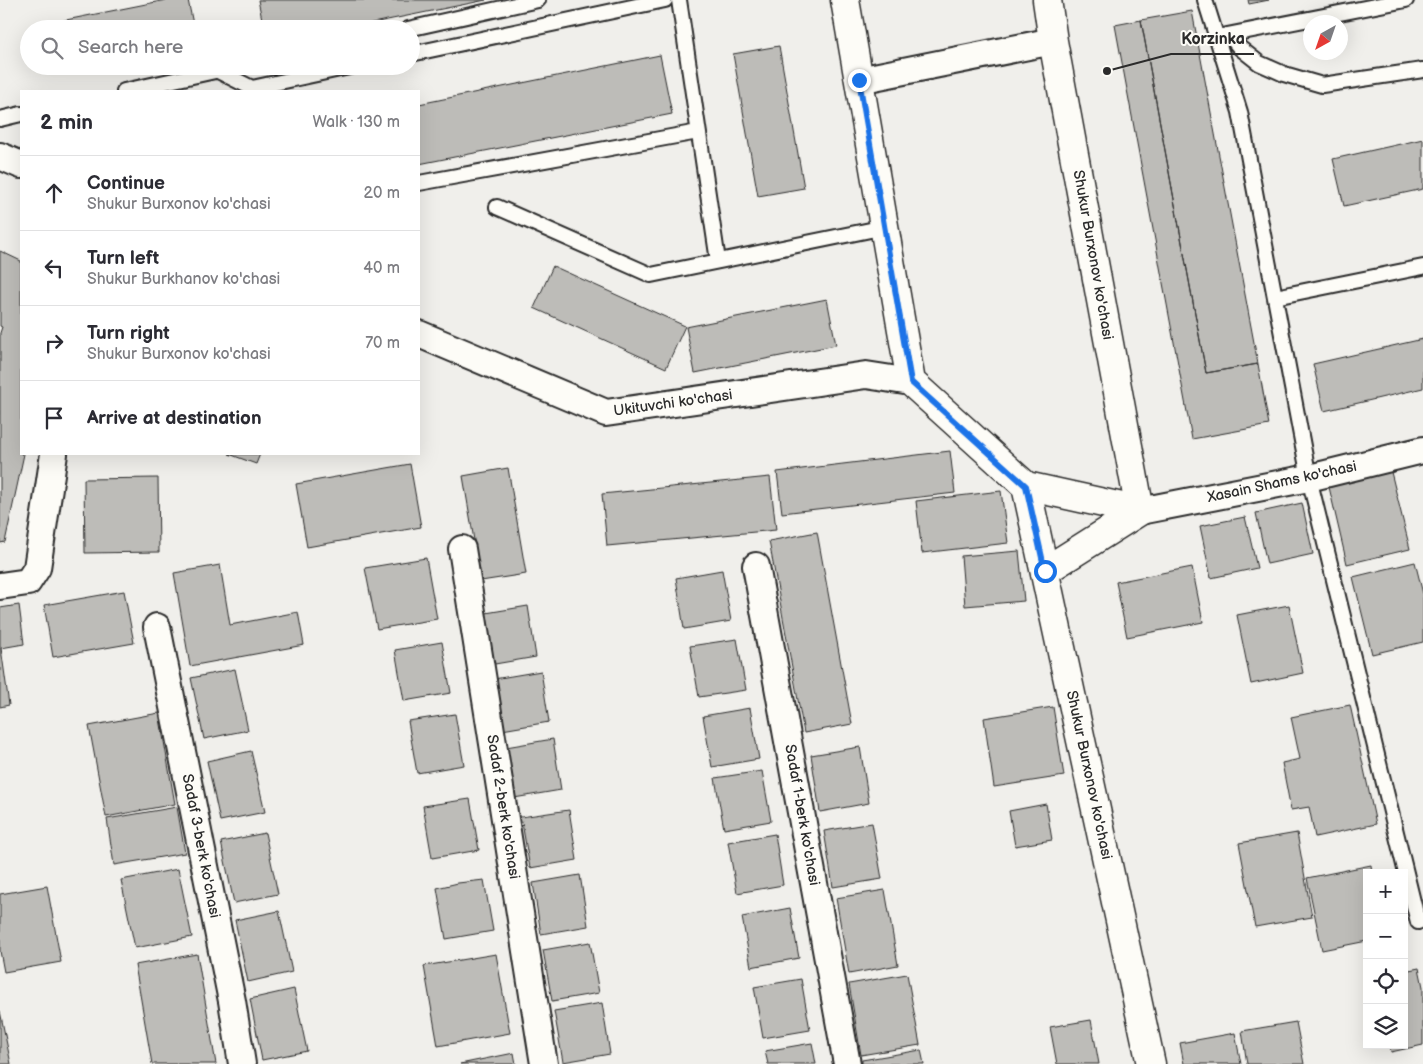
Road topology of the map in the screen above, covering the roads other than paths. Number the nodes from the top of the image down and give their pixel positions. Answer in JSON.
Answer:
{"nodes":[{"id":1,"x":538,"y":0,"type":"edge"},
{"id":2,"x":665,"y":0,"type":"edge"},
{"id":3,"x":679,"y":0,"type":"edge"},
{"id":4,"x":845,"y":0,"type":"edge"},
{"id":5,"x":1046,"y":0,"type":"edge"},
{"id":6,"x":1205,"y":0,"type":"edge"},
{"id":7,"x":1406,"y":0,"type":"edge"},
{"id":8,"x":420,"y":26,"type":"edge"},
{"id":9,"x":1223,"y":36,"type":"junction"},
{"id":10,"x":1053,"y":42,"type":"junction"},
{"id":11,"x":420,"y":52,"type":"edge"},
{"id":12,"x":1423,"y":70,"type":"edge"},
{"id":13,"x":199,"y":75,"type":"edge"},
{"id":14,"x":226,"y":75,"type":"edge"},
{"id":15,"x":312,"y":75,"type":"edge"},
{"id":16,"x":859,"y":80,"type":"junction"},
{"id":17,"x":129,"y":90,"type":"edge"},
{"id":18,"x":20,"y":114,"type":"edge"},
{"id":19,"x":0,"y":119,"type":"edge"},
{"id":20,"x":698,"y":132,"type":"junction"},
{"id":21,"x":0,"y":156,"type":"edge"},
{"id":22,"x":20,"y":165,"type":"edge"},
{"id":23,"x":420,"y":183,"type":"edge"},
{"id":24,"x":497,"y":207,"type":"dead end"},
{"id":25,"x":885,"y":227,"type":"junction"},
{"id":26,"x":718,"y":261,"type":"junction"},
{"id":27,"x":1423,"y":267,"type":"edge"},
{"id":28,"x":1275,"y":297,"type":"junction"},
{"id":29,"x":420,"y":334,"type":"edge"},
{"id":30,"x":911,"y":382,"type":"junction"},
{"id":31,"x":1423,"y":450,"type":"edge"},
{"id":32,"x":54,"y":455,"type":"edge"},
{"id":33,"x":1309,"y":478,"type":"junction"},
{"id":34,"x":1026,"y":486,"type":"junction"},
{"id":35,"x":1140,"y":510,"type":"junction"},
{"id":36,"x":462,"y":549,"type":"dead end"},
{"id":37,"x":756,"y":566,"type":"dead end"},
{"id":38,"x":1045,"y":571,"type":"junction"},
{"id":39,"x":0,"y":586,"type":"edge"},
{"id":40,"x":157,"y":627,"type":"dead end"},
{"id":41,"x":1418,"y":922,"type":"dead end"},
{"id":42,"x":242,"y":1064,"type":"edge"},
{"id":43,"x":544,"y":1064,"type":"edge"},
{"id":44,"x":847,"y":1064,"type":"edge"},
{"id":45,"x":1151,"y":1064,"type":"edge"}],
"edges":[{"from":1,"to":8,"type":"lane"},
{"from":2,"to":11,"type":"lane"},
{"from":3,"to":20,"type":"lane"},
{"from":4,"to":16,"type":"street"},
{"from":5,"to":10,"type":"street","name":"Shukur Burxonov ko'chasi"},
{"from":6,"to":9,"type":"lane"},
{"from":7,"to":9,"type":"lane"},
{"from":9,"to":12,"type":"lane"},
{"from":9,"to":28,"type":"lane"},
{"from":10,"to":16,"type":"street"},
{"from":10,"to":35,"type":"street","name":"Shukur Burxonov ko'chasi"},
{"from":13,"to":17,"type":"lane"},
{"from":14,"to":15,"type":"lane"},
{"from":16,"to":25,"type":"street"},
{"from":18,"to":19,"type":"lane"},
{"from":20,"to":23,"type":"lane"},
{"from":20,"to":26,"type":"lane"},
{"from":21,"to":22,"type":"street"},
{"from":24,"to":26,"type":"lane"},
{"from":25,"to":26,"type":"lane"},
{"from":25,"to":30,"type":"street"},
{"from":27,"to":28,"type":"lane"},
{"from":28,"to":33,"type":"lane"},
{"from":29,"to":30,"type":"street","name":"Ukituvchi ko'chasi"},
{"from":30,"to":34,"type":"street"},
{"from":31,"to":33,"type":"street","name":"Xasain Shams ko'chasi"},
{"from":32,"to":39,"type":"street"},
{"from":33,"to":35,"type":"street","name":"Xasain Shams ko'chasi"},
{"from":33,"to":41,"type":"lane"},
{"from":34,"to":35,"type":"street"},
{"from":34,"to":38,"type":"street","name":"Shukur Burxonov ko'chasi"},
{"from":35,"to":38,"type":"street"},
{"from":36,"to":43,"type":"street","name":"Sadaf 2-berk ko'chasi"},
{"from":37,"to":44,"type":"street","name":"Sadaf 1-berk ko'chasi"},
{"from":38,"to":45,"type":"street","name":"Shukur Burxonov ko'chasi"},
{"from":40,"to":42,"type":"street","name":"Sadaf 3-berk ko'chasi"}]}
